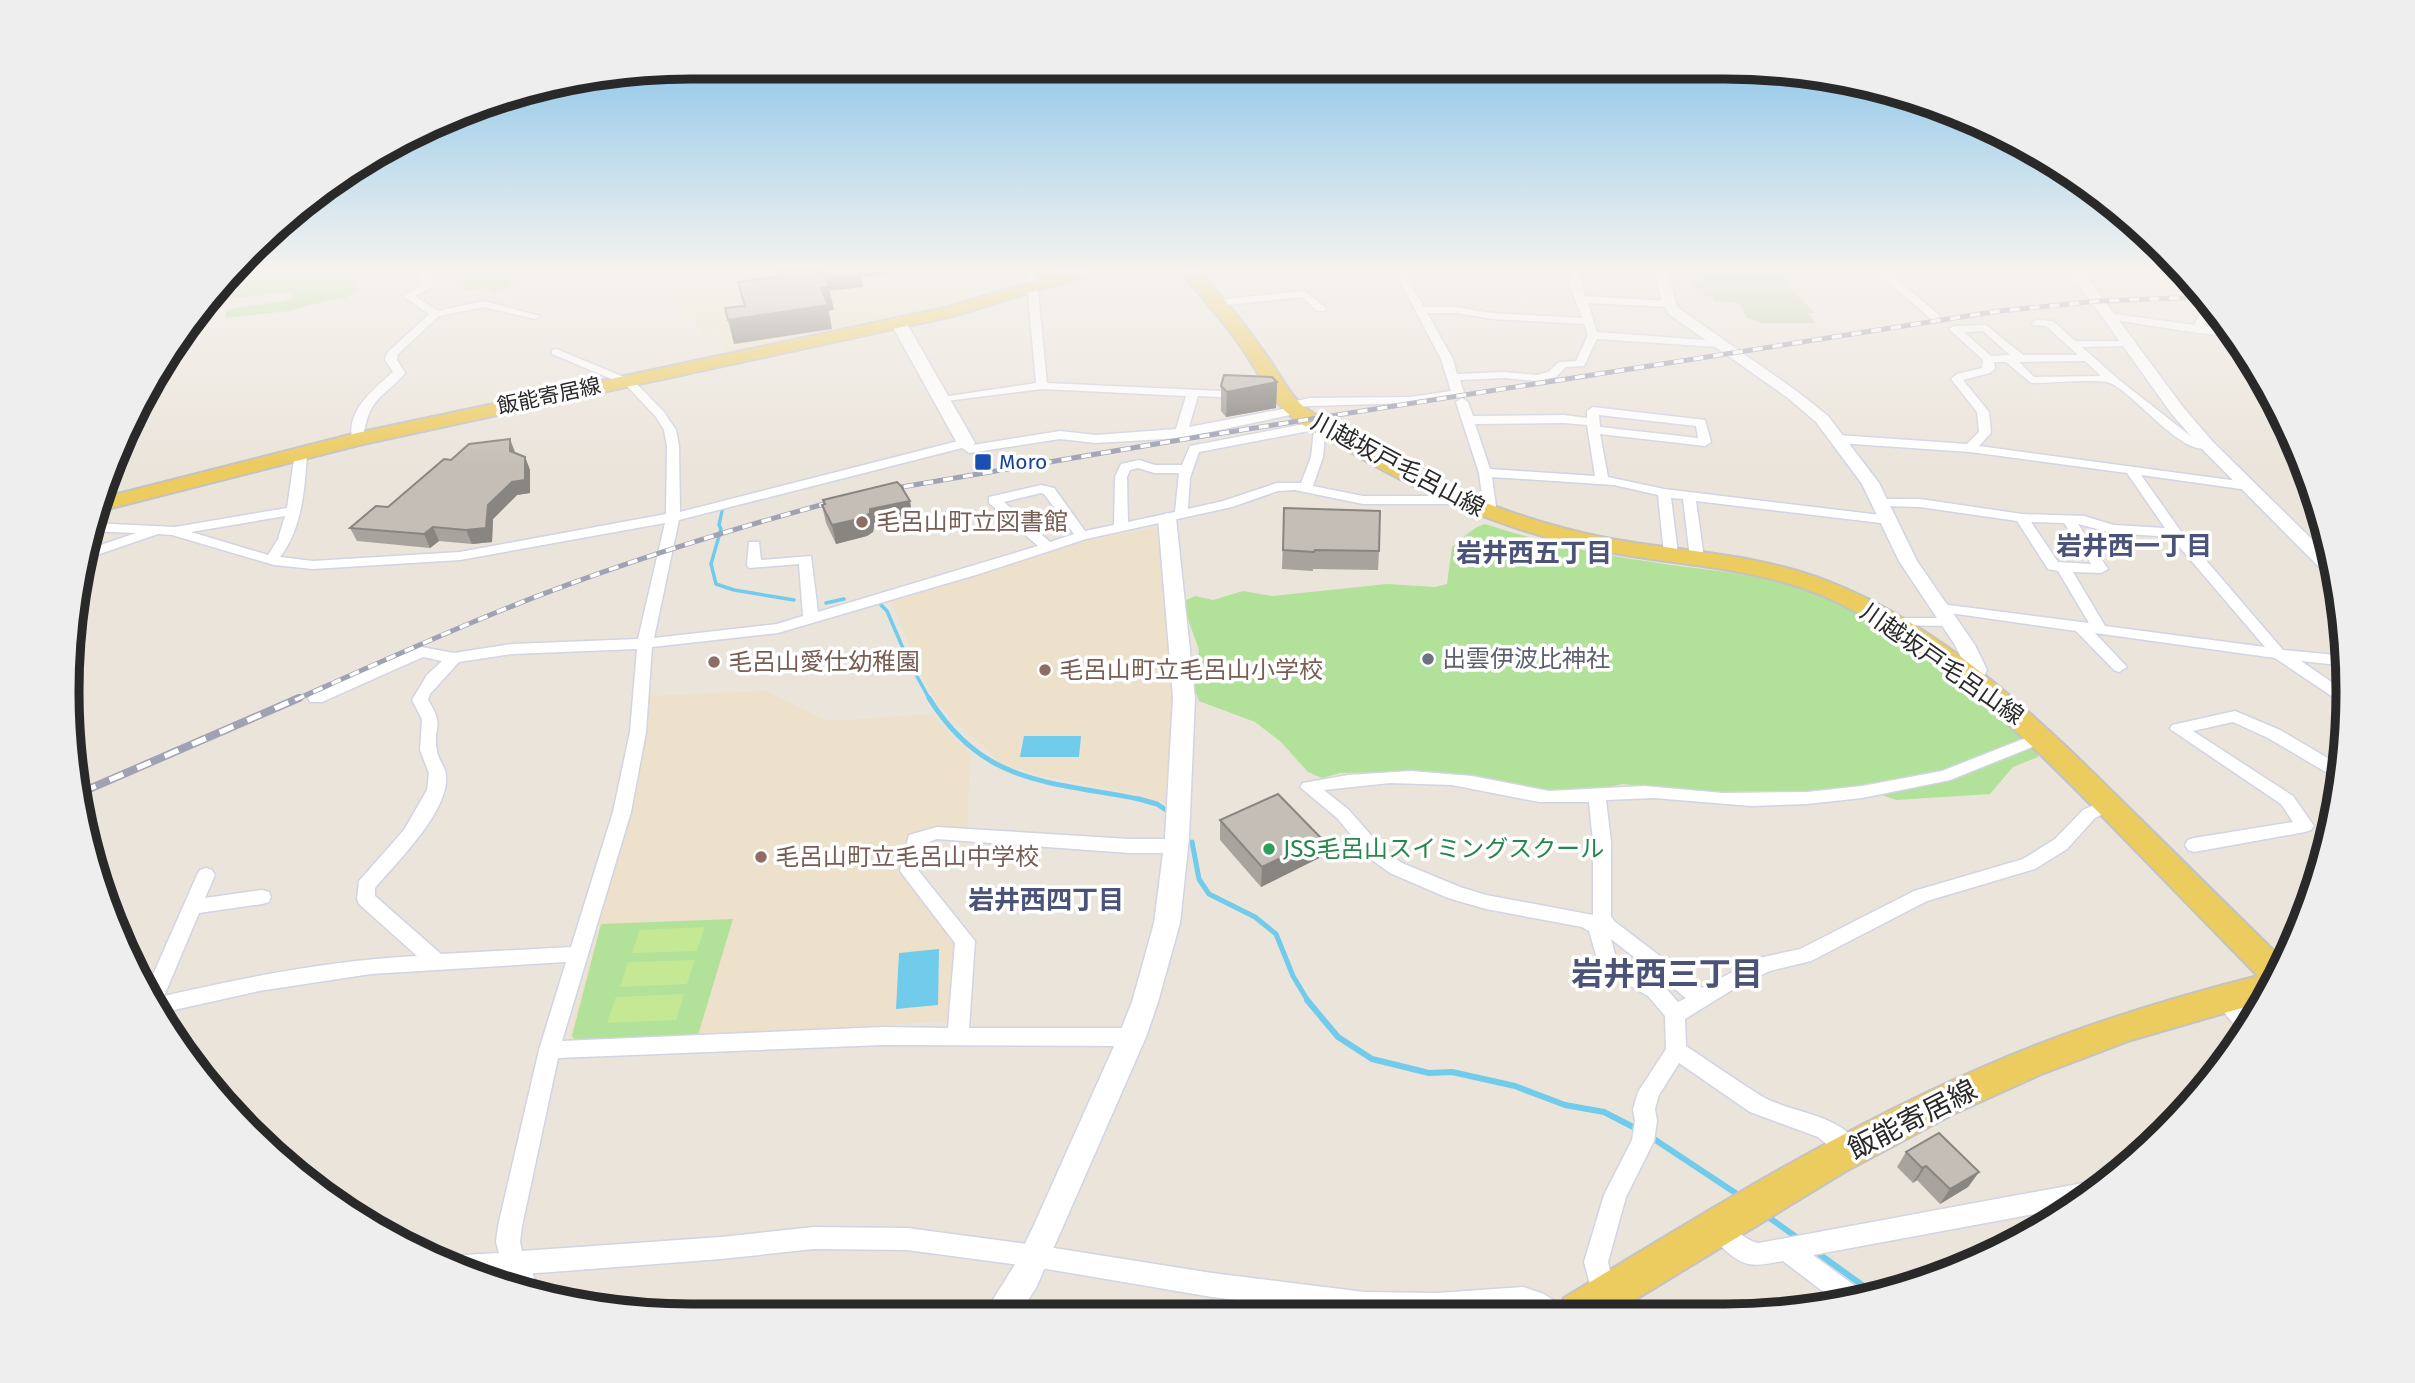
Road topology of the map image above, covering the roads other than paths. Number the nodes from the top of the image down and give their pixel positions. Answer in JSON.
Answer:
{"nodes":[{"id":1,"x":411,"y":337,"type":"edge"},
{"id":2,"x":829,"y":337,"type":"edge"},
{"id":3,"x":906,"y":337,"type":"edge"},
{"id":4,"x":1037,"y":337,"type":"edge"},
{"id":5,"x":1242,"y":337,"type":"edge"},
{"id":6,"x":1434,"y":337,"type":"edge"},
{"id":7,"x":1592,"y":337,"type":"edge"},
{"id":8,"x":1614,"y":337,"type":"edge"},
{"id":9,"x":1707,"y":337,"type":"edge"},
{"id":10,"x":1963,"y":337,"type":"edge"},
{"id":11,"x":1994,"y":337,"type":"edge"},
{"id":12,"x":2063,"y":337,"type":"edge"},
{"id":13,"x":2124,"y":337,"type":"edge"},
{"id":14,"x":2129,"y":343,"type":"junction"},
{"id":15,"x":1718,"y":344,"type":"junction"},
{"id":16,"x":2071,"y":344,"type":"junction"},
{"id":17,"x":556,"y":352,"type":"dead end"},
{"id":18,"x":2088,"y":358,"type":"junction"},
{"id":19,"x":1988,"y":359,"type":"junction"},
{"id":20,"x":2015,"y":359,"type":"junction"},
{"id":21,"x":1455,"y":377,"type":"junction"},
{"id":22,"x":2112,"y":379,"type":"junction"},
{"id":23,"x":624,"y":380,"type":"junction"},
{"id":24,"x":1042,"y":386,"type":"junction"},
{"id":25,"x":1193,"y":392,"type":"junction"},
{"id":26,"x":942,"y":400,"type":"junction"},
{"id":27,"x":1280,"y":401,"type":"junction"},
{"id":28,"x":1462,"y":402,"type":"dead end"},
{"id":29,"x":1467,"y":420,"type":"junction"},
{"id":30,"x":1320,"y":425,"type":"junction"},
{"id":31,"x":1593,"y":426,"type":"junction"},
{"id":32,"x":1181,"y":434,"type":"junction"},
{"id":33,"x":356,"y":439,"type":"junction"},
{"id":34,"x":1838,"y":439,"type":"junction"},
{"id":35,"x":966,"y":443,"type":"junction"},
{"id":36,"x":2207,"y":445,"type":"junction"},
{"id":37,"x":1970,"y":447,"type":"junction"},
{"id":38,"x":301,"y":453,"type":"junction"},
{"id":39,"x":1186,"y":469,"type":"junction"},
{"id":40,"x":2132,"y":471,"type":"junction"},
{"id":41,"x":1485,"y":473,"type":"junction"},
{"id":42,"x":1602,"y":480,"type":"junction"},
{"id":43,"x":2248,"y":486,"type":"junction"},
{"id":44,"x":1306,"y":489,"type":"junction"},
{"id":45,"x":1664,"y":493,"type":"junction"},
{"id":46,"x":1689,"y":496,"type":"junction"},
{"id":47,"x":1457,"y":500,"type":"junction"},
{"id":48,"x":1881,"y":502,"type":"junction"},
{"id":49,"x":109,"y":503,"type":"edge"},
{"id":50,"x":292,"y":512,"type":"junction"},
{"id":51,"x":1490,"y":514,"type":"junction"},
{"id":52,"x":673,"y":516,"type":"junction"},
{"id":53,"x":1174,"y":517,"type":"junction"},
{"id":54,"x":2022,"y":518,"type":"junction"},
{"id":55,"x":2068,"y":519,"type":"junction"},
{"id":56,"x":1889,"y":520,"type":"junction"},
{"id":57,"x":1121,"y":526,"type":"junction"},
{"id":58,"x":102,"y":528,"type":"edge"},
{"id":59,"x":166,"y":531,"type":"junction"},
{"id":60,"x":2175,"y":533,"type":"junction"},
{"id":61,"x":1082,"y":536,"type":"junction"},
{"id":62,"x":754,"y":545,"type":"dead end"},
{"id":63,"x":1047,"y":547,"type":"junction"},
{"id":64,"x":96,"y":552,"type":"edge"},
{"id":65,"x":1671,"y":554,"type":"junction"},
{"id":66,"x":1697,"y":558,"type":"junction"},
{"id":67,"x":2321,"y":558,"type":"edge"},
{"id":68,"x":271,"y":560,"type":"junction"},
{"id":69,"x":2063,"y":567,"type":"junction"},
{"id":70,"x":1945,"y":615,"type":"junction"},
{"id":71,"x":811,"y":618,"type":"junction"},
{"id":72,"x":1890,"y":622,"type":"junction"},
{"id":73,"x":2080,"y":626,"type":"junction"},
{"id":74,"x":2099,"y":628,"type":"junction"},
{"id":75,"x":645,"y":644,"type":"junction"},
{"id":76,"x":2278,"y":653,"type":"junction"},
{"id":77,"x":454,"y":658,"type":"junction"},
{"id":78,"x":2335,"y":660,"type":"edge"},
{"id":79,"x":2119,"y":667,"type":"dead end"},
{"id":80,"x":1972,"y":681,"type":"junction"},
{"id":81,"x":2336,"y":693,"type":"edge"},
{"id":82,"x":316,"y":698,"type":"dead end"},
{"id":83,"x":2042,"y":737,"type":"junction"},
{"id":84,"x":2331,"y":767,"type":"edge"},
{"id":85,"x":1597,"y":796,"type":"junction"},
{"id":86,"x":2109,"y":804,"type":"junction"},
{"id":87,"x":1177,"y":833,"type":"junction"},
{"id":88,"x":2194,"y":845,"type":"dead end"},
{"id":89,"x":206,"y":874,"type":"dead end"},
{"id":90,"x":262,"y":897,"type":"dead end"},
{"id":91,"x":192,"y":907,"type":"junction"},
{"id":92,"x":578,"y":954,"type":"junction"},
{"id":93,"x":436,"y":961,"type":"junction"},
{"id":94,"x":2270,"y":968,"type":"edge"},
{"id":95,"x":2259,"y":990,"type":"edge"},
{"id":96,"x":157,"y":991,"type":"edge"},
{"id":97,"x":1701,"y":998,"type":"junction"},
{"id":98,"x":2222,"y":999,"type":"junction"},
{"id":99,"x":165,"y":1004,"type":"edge"},
{"id":100,"x":1676,"y":1014,"type":"junction"},
{"id":101,"x":2241,"y":1020,"type":"edge"},
{"id":102,"x":958,"y":1037,"type":"junction"},
{"id":103,"x":1132,"y":1037,"type":"junction"},
{"id":104,"x":549,"y":1050,"type":"junction"},
{"id":105,"x":1676,"y":1050,"type":"junction"},
{"id":106,"x":1850,"y":1150,"type":"junction"},
{"id":107,"x":2071,"y":1196,"type":"edge"},
{"id":108,"x":1719,"y":1228,"type":"junction"},
{"id":109,"x":1787,"y":1250,"type":"junction"},
{"id":110,"x":1035,"y":1256,"type":"junction"},
{"id":111,"x":518,"y":1278,"type":"edge"},
{"id":112,"x":1843,"y":1292,"type":"edge"},
{"id":113,"x":1006,"y":1304,"type":"edge"},
{"id":114,"x":1365,"y":1304,"type":"edge"},
{"id":115,"x":1451,"y":1304,"type":"edge"},
{"id":116,"x":1537,"y":1304,"type":"edge"},
{"id":117,"x":1591,"y":1304,"type":"edge"}],
"edges":[{"from":1,"to":33,"type":"street"},
{"from":2,"to":23,"type":"main road","name":"飯能寄居線"},
{"from":3,"to":26,"type":"main road"},
{"from":4,"to":24,"type":"street"},
{"from":5,"to":27,"type":"main road","name":"川越坂戸毛呂山線"},
{"from":6,"to":21,"type":"street"},
{"from":7,"to":21,"type":"street"},
{"from":8,"to":15,"type":"street"},
{"from":9,"to":15,"type":"street"},
{"from":10,"to":19,"type":"street"},
{"from":11,"to":20,"type":"street"},
{"from":12,"to":16,"type":"street"},
{"from":13,"to":14,"type":"street"},
{"from":14,"to":16,"type":"street"},
{"from":14,"to":36,"type":"street"},
{"from":15,"to":34,"type":"street"},
{"from":16,"to":18,"type":"street"},
{"from":17,"to":23,"type":"street"},
{"from":18,"to":20,"type":"street"},
{"from":18,"to":22,"type":"street"},
{"from":19,"to":20,"type":"street"},
{"from":19,"to":37,"type":"street"},
{"from":20,"to":22,"type":"street"},
{"from":21,"to":27,"type":"street"},
{"from":22,"to":36,"type":"street"},
{"from":23,"to":33,"type":"main road","name":"飯能寄居線"},
{"from":23,"to":52,"type":"street"},
{"from":24,"to":25,"type":"street"},
{"from":24,"to":26,"type":"street"},
{"from":25,"to":27,"type":"street"},
{"from":25,"to":32,"type":"street"},
{"from":26,"to":35,"type":"main road"},
{"from":27,"to":30,"type":"main road","name":"川越坂戸毛呂山線"},
{"from":27,"to":32,"type":"street"},
{"from":28,"to":29,"type":"street"},
{"from":29,"to":31,"type":"street"},
{"from":29,"to":41,"type":"street"},
{"from":30,"to":39,"type":"street"},
{"from":30,"to":44,"type":"street"},
{"from":30,"to":47,"type":"main road","name":"川越坂戸毛呂山線"},
{"from":31,"to":31,"type":"street"},
{"from":31,"to":42,"type":"street"},
{"from":32,"to":35,"type":"street"},
{"from":33,"to":38,"type":"main road","name":"飯能寄居線"},
{"from":34,"to":37,"type":"street"},
{"from":34,"to":48,"type":"street"},
{"from":35,"to":52,"type":"street"},
{"from":36,"to":43,"type":"street"},
{"from":37,"to":40,"type":"street"},
{"from":38,"to":49,"type":"main road","name":"飯能寄居線"},
{"from":38,"to":50,"type":"street"},
{"from":39,"to":53,"type":"street"},
{"from":39,"to":57,"type":"street"},
{"from":40,"to":43,"type":"street"},
{"from":40,"to":60,"type":"street"},
{"from":41,"to":42,"type":"street"},
{"from":41,"to":51,"type":"street"},
{"from":42,"to":45,"type":"street"},
{"from":43,"to":67,"type":"street"},
{"from":44,"to":47,"type":"street"},
{"from":44,"to":53,"type":"street"},
{"from":45,"to":46,"type":"street"},
{"from":45,"to":65,"type":"street"},
{"from":46,"to":56,"type":"street"},
{"from":46,"to":66,"type":"street"},
{"from":47,"to":51,"type":"main road","name":"川越坂戸毛呂山線"},
{"from":48,"to":54,"type":"street"},
{"from":48,"to":56,"type":"street"},
{"from":50,"to":59,"type":"street"},
{"from":50,"to":68,"type":"street"},
{"from":51,"to":65,"type":"main road","name":"川越坂戸毛呂山線"},
{"from":52,"to":68,"type":"street"},
{"from":52,"to":75,"type":"street"},
{"from":53,"to":57,"type":"street"},
{"from":53,"to":87,"type":"street"},
{"from":54,"to":55,"type":"street"},
{"from":54,"to":69,"type":"street"},
{"from":55,"to":60,"type":"street"},
{"from":55,"to":69,"type":"street"},
{"from":56,"to":70,"type":"street"},
{"from":57,"to":61,"type":"street"},
{"from":58,"to":59,"type":"street"},
{"from":59,"to":64,"type":"street"},
{"from":59,"to":68,"type":"street"},
{"from":60,"to":76,"type":"street"},
{"from":61,"to":63,"type":"street"},
{"from":61,"to":63,"type":"street"},
{"from":62,"to":71,"type":"street"},
{"from":63,"to":71,"type":"street"},
{"from":65,"to":66,"type":"main road","name":"川越坂戸毛呂山線"},
{"from":66,"to":72,"type":"main road","name":"川越坂戸毛呂山線"},
{"from":69,"to":74,"type":"street"},
{"from":70,"to":72,"type":"street"},
{"from":70,"to":73,"type":"street"},
{"from":70,"to":80,"type":"street"},
{"from":71,"to":75,"type":"street"},
{"from":72,"to":80,"type":"main road","name":"川越坂戸毛呂山線"},
{"from":73,"to":74,"type":"street"},
{"from":73,"to":79,"type":"street"},
{"from":74,"to":76,"type":"street"},
{"from":75,"to":77,"type":"street"},
{"from":75,"to":92,"type":"street"},
{"from":76,"to":78,"type":"street"},
{"from":76,"to":81,"type":"street"},
{"from":77,"to":82,"type":"street"},
{"from":77,"to":93,"type":"street"},
{"from":80,"to":83,"type":"main road","name":"川越坂戸毛呂山線"},
{"from":83,"to":85,"type":"street"},
{"from":83,"to":86,"type":"main road","name":"川越坂戸毛呂山線"},
{"from":84,"to":88,"type":"street"},
{"from":85,"to":97,"type":"street"},
{"from":85,"to":100,"type":"street"},
{"from":86,"to":94,"type":"main road","name":"川越坂戸毛呂山線"},
{"from":86,"to":97,"type":"street"},
{"from":87,"to":102,"type":"street"},
{"from":87,"to":103,"type":"street"},
{"from":89,"to":91,"type":"street"},
{"from":90,"to":91,"type":"street"},
{"from":91,"to":96,"type":"street"},
{"from":92,"to":93,"type":"street"},
{"from":92,"to":104,"type":"street"},
{"from":93,"to":99,"type":"street"},
{"from":95,"to":98,"type":"main road","name":"飯能寄居線"},
{"from":97,"to":100,"type":"street"},
{"from":98,"to":101,"type":"street"},
{"from":98,"to":106,"type":"main road","name":"飯能寄居線"},
{"from":100,"to":105,"type":"street"},
{"from":102,"to":103,"type":"street"},
{"from":102,"to":104,"type":"street"},
{"from":103,"to":110,"type":"street"},
{"from":104,"to":111,"type":"street"},
{"from":105,"to":106,"type":"street"},
{"from":105,"to":117,"type":"street"},
{"from":106,"to":108,"type":"main road","name":"飯能寄居線"},
{"from":107,"to":109,"type":"street"},
{"from":108,"to":109,"type":"street"},
{"from":108,"to":117,"type":"main road","name":"飯能寄居線"},
{"from":109,"to":112,"type":"street"},
{"from":110,"to":111,"type":"street"},
{"from":110,"to":113,"type":"street"},
{"from":110,"to":114,"type":"street"},
{"from":115,"to":116,"type":"street"}]}
